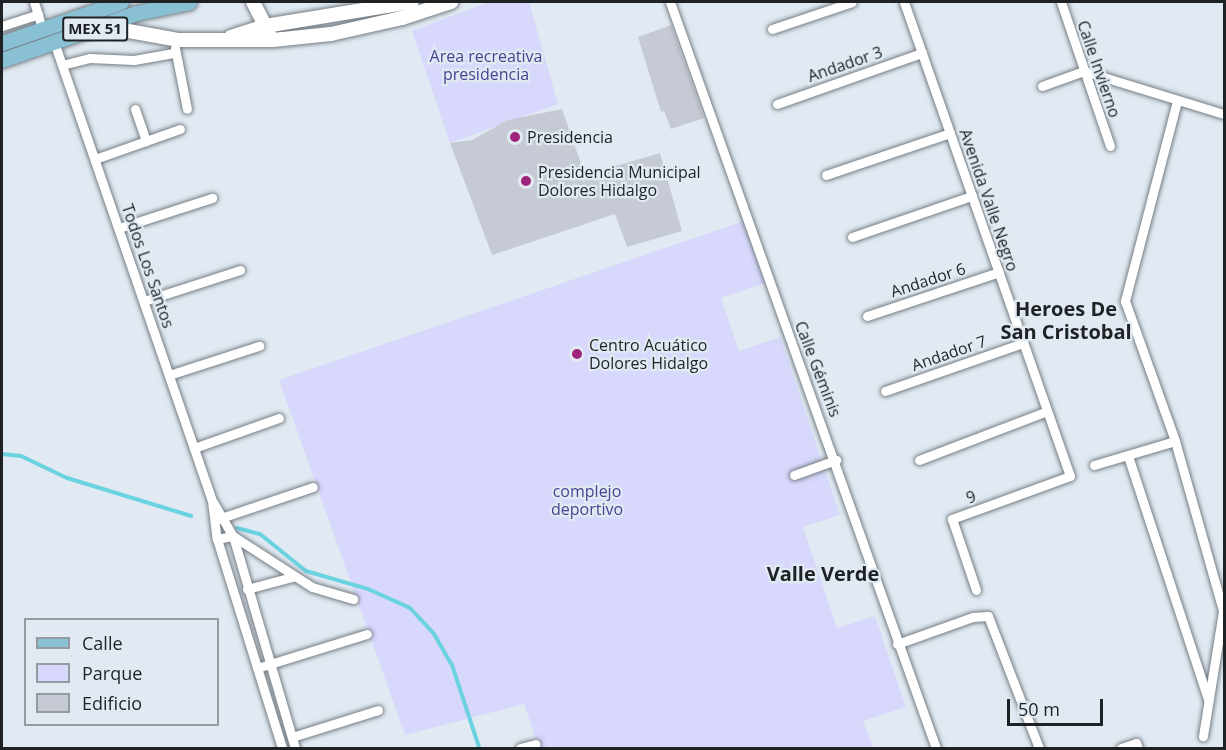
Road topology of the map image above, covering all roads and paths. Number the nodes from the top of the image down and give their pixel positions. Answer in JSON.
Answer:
{"nodes":[{"id":1,"x":34,"y":2,"type":"edge"},
{"id":2,"x":102,"y":2,"type":"edge"},
{"id":3,"x":121,"y":2,"type":"edge"},
{"id":4,"x":189,"y":2,"type":"edge"},
{"id":5,"x":253,"y":2,"type":"edge"},
{"id":6,"x":412,"y":2,"type":"edge"},
{"id":7,"x":452,"y":2,"type":"edge"},
{"id":8,"x":670,"y":2,"type":"edge"},
{"id":9,"x":852,"y":2,"type":"edge"},
{"id":10,"x":904,"y":2,"type":"edge"},
{"id":11,"x":1061,"y":2,"type":"edge"},
{"id":12,"x":80,"y":15,"type":"junction"},
{"id":13,"x":327,"y":17,"type":"junction"},
{"id":14,"x":40,"y":22,"type":"junction"},
{"id":15,"x":2,"y":26,"type":"edge"},
{"id":16,"x":102,"y":26,"type":"junction"},
{"id":17,"x":265,"y":26,"type":"junction"},
{"id":18,"x":772,"y":29,"type":"dead end"},
{"id":19,"x":331,"y":34,"type":"junction"},
{"id":20,"x":273,"y":40,"type":"junction"},
{"id":21,"x":218,"y":41,"type":"junction"},
{"id":22,"x":54,"y":42,"type":"junction"},
{"id":23,"x":2,"y":43,"type":"edge"},
{"id":24,"x":176,"y":47,"type":"junction"},
{"id":25,"x":922,"y":53,"type":"junction"},
{"id":26,"x":2,"y":60,"type":"edge"},
{"id":27,"x":62,"y":65,"type":"junction"},
{"id":28,"x":1084,"y":71,"type":"junction"},
{"id":29,"x":1042,"y":86,"type":"dead end"},
{"id":30,"x":1177,"y":101,"type":"junction"},
{"id":31,"x":777,"y":104,"type":"dead end"},
{"id":32,"x":188,"y":109,"type":"dead end"},
{"id":33,"x":135,"y":110,"type":"dead end"},
{"id":34,"x":1224,"y":114,"type":"edge"},
{"id":35,"x":180,"y":129,"type":"dead end"},
{"id":36,"x":950,"y":133,"type":"junction"},
{"id":37,"x":146,"y":141,"type":"junction"},
{"id":38,"x":1110,"y":146,"type":"dead end"},
{"id":39,"x":95,"y":159,"type":"junction"},
{"id":40,"x":826,"y":175,"type":"dead end"},
{"id":41,"x":972,"y":196,"type":"junction"},
{"id":42,"x":212,"y":198,"type":"dead end"},
{"id":43,"x":119,"y":228,"type":"junction"},
{"id":44,"x":852,"y":237,"type":"dead end"},
{"id":45,"x":240,"y":270,"type":"dead end"},
{"id":46,"x":999,"y":272,"type":"junction"},
{"id":47,"x":144,"y":301,"type":"junction"},
{"id":48,"x":867,"y":316,"type":"dead end"},
{"id":49,"x":1023,"y":343,"type":"junction"},
{"id":50,"x":259,"y":346,"type":"dead end"},
{"id":51,"x":169,"y":375,"type":"junction"},
{"id":52,"x":885,"y":391,"type":"dead end"},
{"id":53,"x":1047,"y":411,"type":"junction"},
{"id":54,"x":279,"y":418,"type":"dead end"},
{"id":55,"x":1175,"y":441,"type":"junction"},
{"id":56,"x":194,"y":448,"type":"junction"},
{"id":57,"x":1128,"y":456,"type":"junction"},
{"id":58,"x":836,"y":460,"type":"junction"},
{"id":59,"x":920,"y":460,"type":"dead end"},
{"id":60,"x":1094,"y":465,"type":"dead end"},
{"id":61,"x":794,"y":475,"type":"dead end"},
{"id":62,"x":1070,"y":476,"type":"joint"},
{"id":63,"x":313,"y":487,"type":"dead end"},
{"id":64,"x":219,"y":519,"type":"junction"},
{"id":65,"x":234,"y":536,"type":"junction"},
{"id":66,"x":218,"y":539,"type":"junction"},
{"id":67,"x":292,"y":577,"type":"junction"},
{"id":68,"x":247,"y":589,"type":"junction"},
{"id":69,"x":976,"y":590,"type":"dead end"},
{"id":70,"x":353,"y":599,"type":"dead end"},
{"id":71,"x":367,"y":634,"type":"dead end"},
{"id":72,"x":897,"y":644,"type":"junction"},
{"id":73,"x":270,"y":664,"type":"junction"},
{"id":74,"x":257,"y":668,"type":"junction"},
{"id":75,"x":1208,"y":701,"type":"junction"},
{"id":76,"x":378,"y":710,"type":"dead end"},
{"id":77,"x":1203,"y":736,"type":"dead end"},
{"id":78,"x":292,"y":737,"type":"junction"},
{"id":79,"x":536,"y":744,"type":"dead end"},
{"id":80,"x":282,"y":748,"type":"edge"},
{"id":81,"x":295,"y":748,"type":"edge"},
{"id":82,"x":520,"y":748,"type":"edge"},
{"id":83,"x":936,"y":748,"type":"edge"},
{"id":84,"x":1039,"y":748,"type":"edge"},
{"id":85,"x":1121,"y":748,"type":"edge"},
{"id":86,"x":1138,"y":748,"type":"edge"}],
"edges":[{"from":1,"to":14,"type":"street"},
{"from":2,"to":12,"type":"main road"},
{"from":3,"to":12,"type":"main road","number":"MEX 51"},
{"from":4,"to":16,"type":"main road","number":"MEX 51"},
{"from":5,"to":17,"type":"street"},
{"from":6,"to":13,"type":"street"},
{"from":7,"to":19,"type":"street"},
{"from":8,"to":58,"type":"street","name":"Calle Géminis"},
{"from":9,"to":18,"type":"street"},
{"from":10,"to":25,"type":"street","name":"Avenida Valle Negro"},
{"from":11,"to":28,"type":"street","name":"Calle Invierno"},
{"from":12,"to":14,"type":"main road","number":"MEX 51"},
{"from":12,"to":22,"type":"main road"},
{"from":13,"to":17,"type":"street"},
{"from":13,"to":19,"type":"street"},
{"from":14,"to":15,"type":"street"},
{"from":14,"to":23,"type":"main road","number":"MEX 51"},
{"from":16,"to":22,"type":"main road","number":"MEX 51"},
{"from":16,"to":24,"type":"street"},
{"from":17,"to":20,"type":"street"},
{"from":17,"to":21,"type":"street"},
{"from":19,"to":20,"type":"street"},
{"from":20,"to":21,"type":"street"},
{"from":21,"to":24,"type":"street"},
{"from":22,"to":26,"type":"main road","number":"MEX 51"},
{"from":22,"to":27,"type":"street","name":"Todos Los Santos"},
{"from":24,"to":27,"type":"street"},
{"from":24,"to":32,"type":"street"},
{"from":25,"to":31,"type":"street","name":"Andador 3"},
{"from":25,"to":36,"type":"street","name":"Avenida Valle Negro"},
{"from":27,"to":39,"type":"street","name":"Todos Los Santos"},
{"from":28,"to":29,"type":"street"},
{"from":28,"to":30,"type":"street"},
{"from":28,"to":38,"type":"street","name":"Calle Invierno"},
{"from":30,"to":34,"type":"street"},
{"from":30,"to":55,"type":"street"},
{"from":33,"to":37,"type":"street"},
{"from":35,"to":37,"type":"street"},
{"from":36,"to":40,"type":"street"},
{"from":36,"to":41,"type":"street","name":"Avenida Valle Negro"},
{"from":37,"to":39,"type":"street"},
{"from":39,"to":43,"type":"street","name":"Todos Los Santos"},
{"from":41,"to":44,"type":"street"},
{"from":41,"to":46,"type":"street","name":"Avenida Valle Negro"},
{"from":42,"to":43,"type":"street"},
{"from":43,"to":47,"type":"street","name":"Todos Los Santos"},
{"from":45,"to":47,"type":"street"},
{"from":46,"to":48,"type":"street","name":"Andador 6"},
{"from":46,"to":49,"type":"street","name":"Avenida Valle Negro"},
{"from":47,"to":51,"type":"street","name":"Todos Los Santos"},
{"from":49,"to":52,"type":"street","name":"Andador 7"},
{"from":49,"to":53,"type":"street","name":"Avenida Valle Negro"},
{"from":50,"to":51,"type":"street"},
{"from":51,"to":56,"type":"street","name":"Todos Los Santos"},
{"from":53,"to":59,"type":"street"},
{"from":53,"to":62,"type":"street","name":"Avenida Valle Negro"},
{"from":54,"to":56,"type":"street"},
{"from":55,"to":57,"type":"street"},
{"from":55,"to":75,"type":"street"},
{"from":56,"to":64,"type":"street","name":"Todos Los Santos"},
{"from":57,"to":60,"type":"street"},
{"from":57,"to":75,"type":"street"},
{"from":58,"to":61,"type":"street"},
{"from":58,"to":72,"type":"street","name":"Calle Géminis"},
{"from":62,"to":69,"type":"street","name":"9"},
{"from":63,"to":64,"type":"street"},
{"from":64,"to":65,"type":"street","name":"Todos Los Santos"},
{"from":64,"to":66,"type":"street","name":"Todos Los Santos"},
{"from":65,"to":66,"type":"street"},
{"from":65,"to":67,"type":"street"},
{"from":65,"to":68,"type":"street","name":"Todos Los Santos"},
{"from":66,"to":74,"type":"street","name":"Todos Los Santos"},
{"from":67,"to":68,"type":"street"},
{"from":67,"to":70,"type":"street"},
{"from":68,"to":73,"type":"street","name":"Todos Los Santos"},
{"from":71,"to":73,"type":"street"},
{"from":72,"to":83,"type":"street","name":"Calle Géminis"},
{"from":72,"to":84,"type":"street"},
{"from":73,"to":74,"type":"street"},
{"from":73,"to":78,"type":"street","name":"Todos Los Santos"},
{"from":74,"to":80,"type":"street","name":"Todos Los Santos"},
{"from":75,"to":77,"type":"street"},
{"from":76,"to":78,"type":"street"},
{"from":78,"to":81,"type":"street","name":"Todos Los Santos"},
{"from":79,"to":82,"type":"street"},
{"from":85,"to":86,"type":"street"}]}
